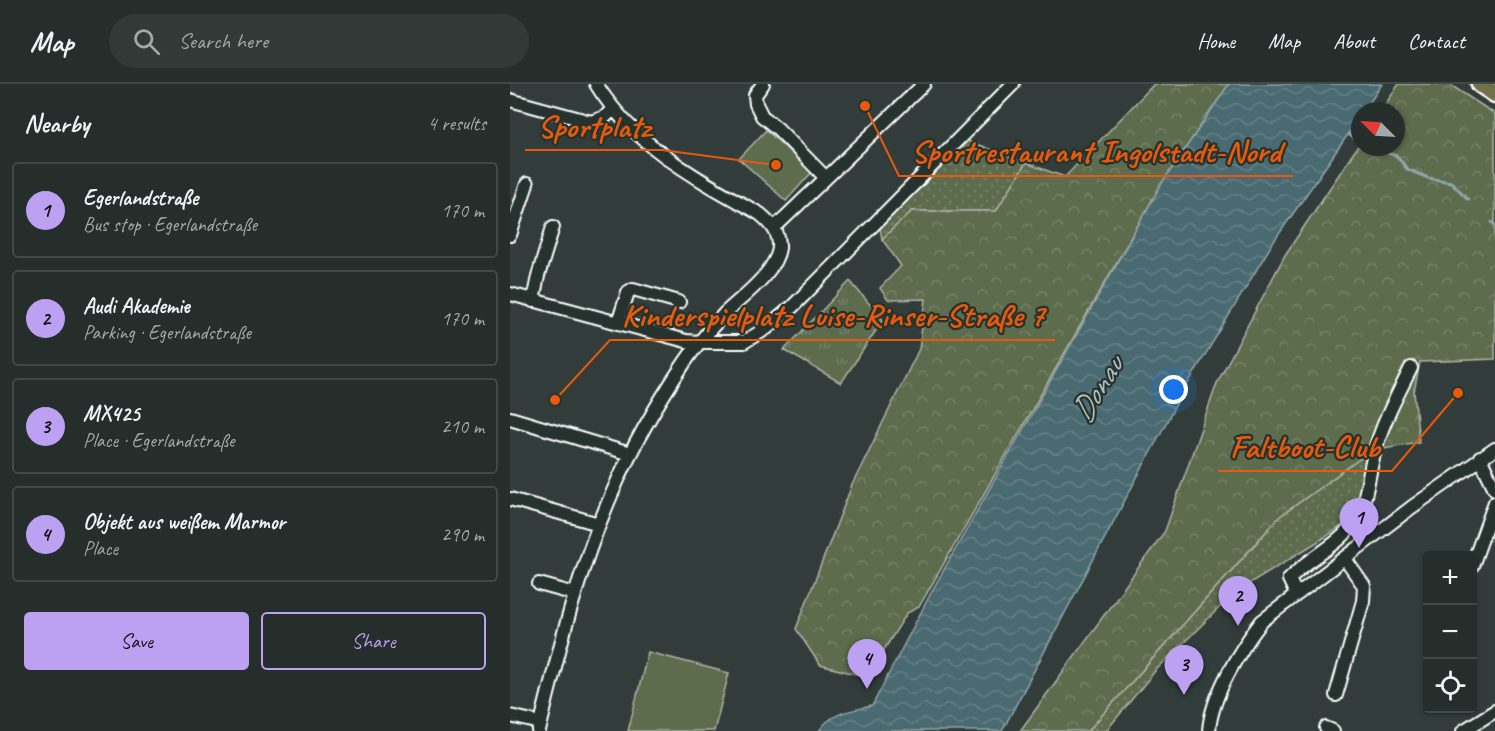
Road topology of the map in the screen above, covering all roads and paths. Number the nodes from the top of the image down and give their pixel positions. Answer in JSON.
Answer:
{"nodes":[{"id":1,"x":596,"y":84,"type":"edge"},
{"id":2,"x":763,"y":84,"type":"edge"},
{"id":3,"x":924,"y":84,"type":"edge"},
{"id":4,"x":1013,"y":84,"type":"edge"},
{"id":5,"x":1480,"y":84,"type":"edge"},
{"id":6,"x":1495,"y":94,"type":"edge"},
{"id":7,"x":510,"y":100,"type":"edge"},
{"id":8,"x":613,"y":109,"type":"junction"},
{"id":9,"x":826,"y":178,"type":"junction"},
{"id":10,"x":527,"y":184,"type":"dead end"},
{"id":11,"x":553,"y":227,"type":"dead end"},
{"id":12,"x":774,"y":228,"type":"junction"},
{"id":13,"x":510,"y":235,"type":"edge"},
{"id":14,"x":510,"y":294,"type":"edge"},
{"id":15,"x":533,"y":301,"type":"junction"},
{"id":16,"x":679,"y":302,"type":"dead end"},
{"id":17,"x":618,"y":323,"type":"junction"},
{"id":18,"x":699,"y":342,"type":"junction"},
{"id":19,"x":1411,"y":368,"type":"dead end"},
{"id":20,"x":510,"y":418,"type":"edge"},
{"id":21,"x":1495,"y":449,"type":"edge"},
{"id":22,"x":630,"y":454,"type":"junction"},
{"id":23,"x":1480,"y":458,"type":"junction"},
{"id":24,"x":1495,"y":489,"type":"edge"},
{"id":25,"x":510,"y":499,"type":"edge"},
{"id":26,"x":1495,"y":502,"type":"edge"},
{"id":27,"x":599,"y":524,"type":"junction"},
{"id":28,"x":1477,"y":554,"type":"edge"},
{"id":29,"x":1345,"y":559,"type":"junction"},
{"id":30,"x":539,"y":584,"type":"dead end"},
{"id":31,"x":575,"y":594,"type":"junction"},
{"id":32,"x":1296,"y":594,"type":"junction"},
{"id":33,"x":1336,"y":695,"type":"dead end"},
{"id":34,"x":1495,"y":711,"type":"edge"},
{"id":35,"x":510,"y":716,"type":"edge"},
{"id":36,"x":540,"y":727,"type":"edge"},
{"id":37,"x":1209,"y":731,"type":"edge"},
{"id":38,"x":1463,"y":731,"type":"edge"}],
"edges":[{"from":1,"to":8,"type":"street"},
{"from":2,"to":9,"type":"street"},
{"from":3,"to":9,"type":"street"},
{"from":4,"to":18,"type":"street"},
{"from":5,"to":6,"type":"highway"},
{"from":7,"to":8,"type":"street"},
{"from":8,"to":12,"type":"street"},
{"from":9,"to":12,"type":"street"},
{"from":10,"to":13,"type":"street"},
{"from":11,"to":15,"type":"street"},
{"from":12,"to":18,"type":"street"},
{"from":14,"to":15,"type":"street"},
{"from":15,"to":17,"type":"street"},
{"from":16,"to":17,"type":"street"},
{"from":17,"to":18,"type":"street"},
{"from":18,"to":22,"type":"street"},
{"from":19,"to":32,"type":"street"},
{"from":20,"to":22,"type":"street"},
{"from":21,"to":23,"type":"street"},
{"from":22,"to":27,"type":"street"},
{"from":23,"to":24,"type":"street"},
{"from":23,"to":29,"type":"street"},
{"from":25,"to":27,"type":"street"},
{"from":26,"to":28,"type":"street"},
{"from":27,"to":31,"type":"street"},
{"from":29,"to":32,"type":"street"},
{"from":29,"to":33,"type":"street"},
{"from":30,"to":31,"type":"street"},
{"from":31,"to":36,"type":"street"},
{"from":32,"to":37,"type":"street"},
{"from":34,"to":38,"type":"street"},
{"from":35,"to":36,"type":"street"}]}
